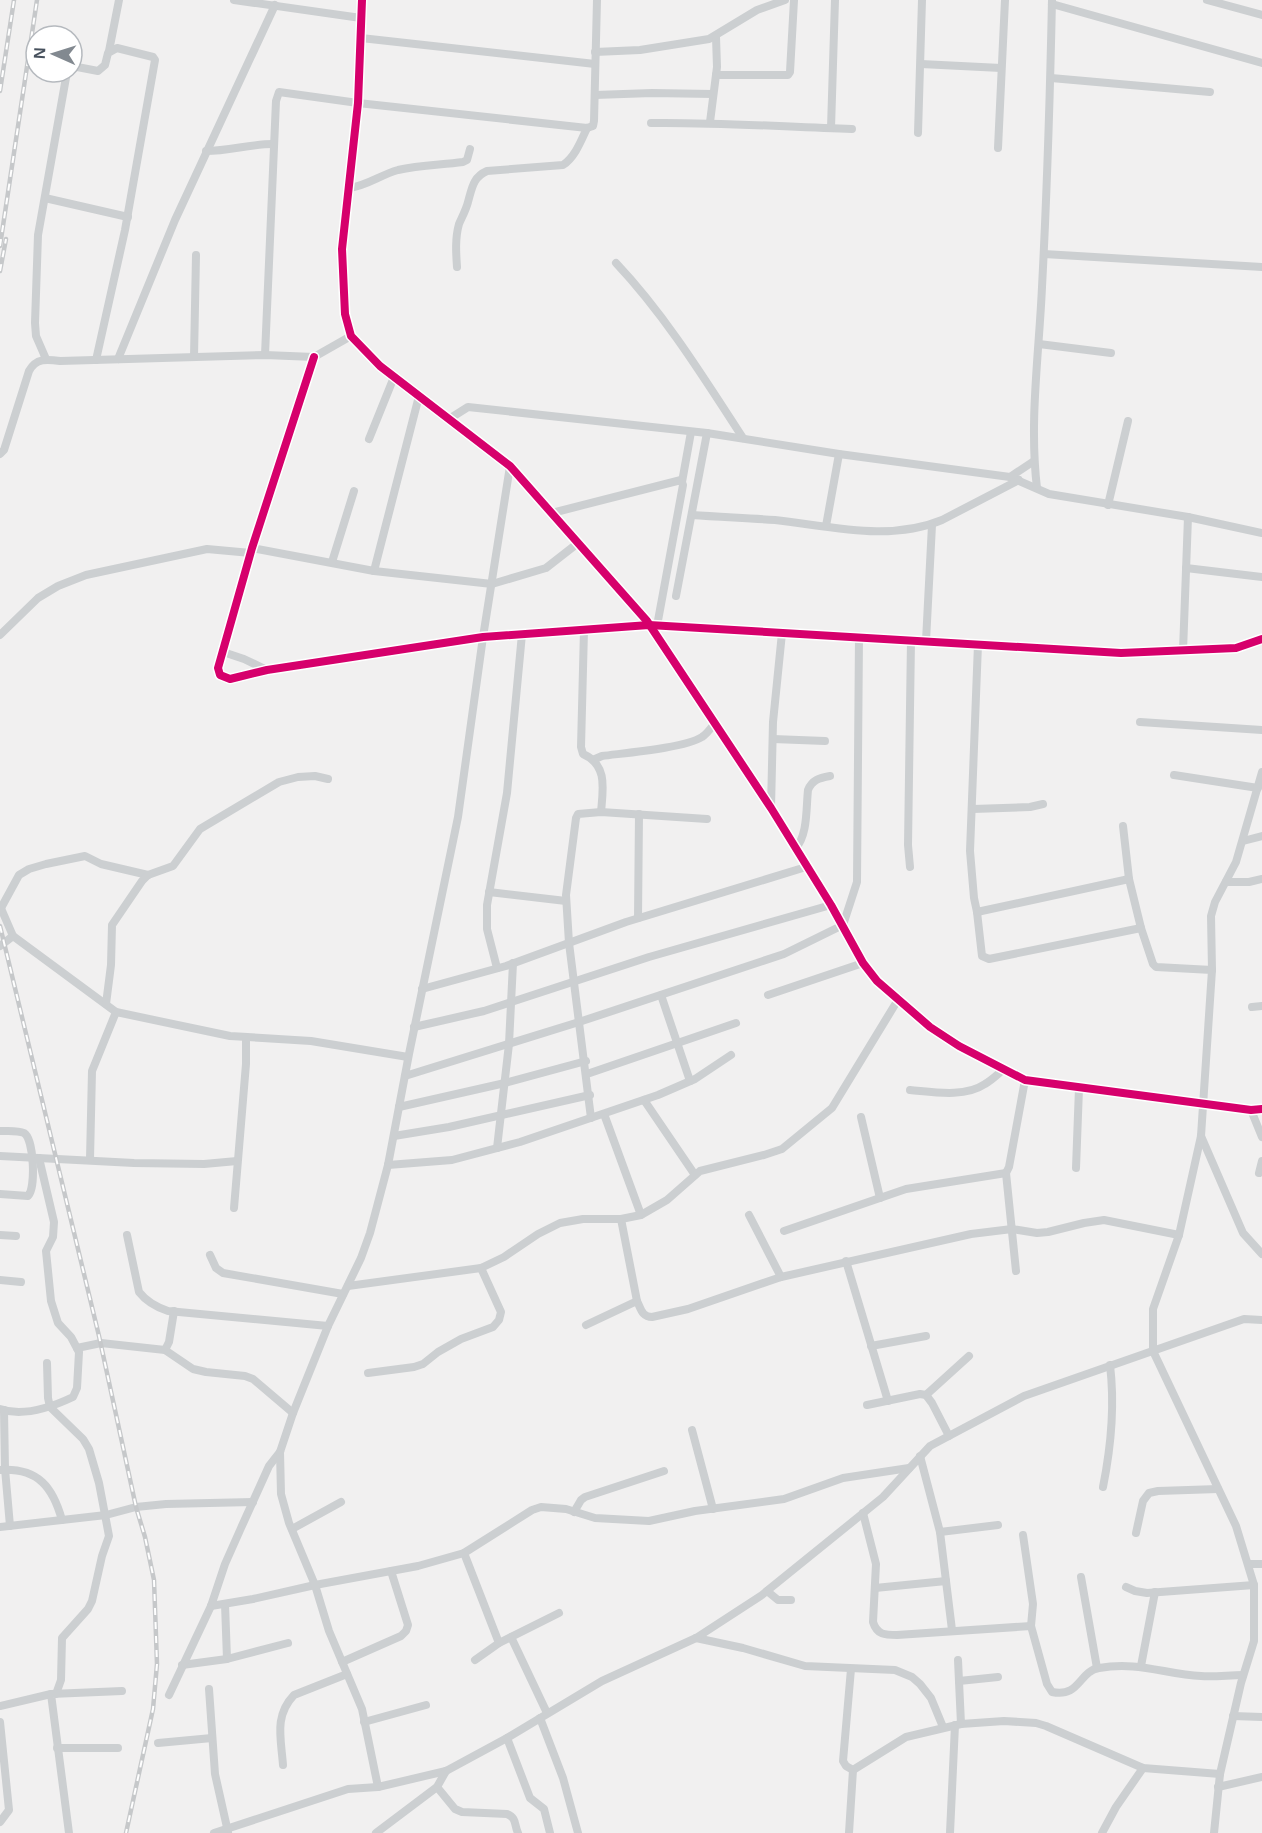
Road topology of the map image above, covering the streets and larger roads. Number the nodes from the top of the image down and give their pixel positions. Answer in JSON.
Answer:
{"nodes":[{"id":1,"x":119,"y":0,"type":"edge"},
{"id":2,"x":234,"y":0,"type":"edge"},
{"id":3,"x":362,"y":0,"type":"edge"},
{"id":4,"x":597,"y":0,"type":"edge"},
{"id":5,"x":785,"y":0,"type":"edge"},
{"id":6,"x":794,"y":0,"type":"edge"},
{"id":7,"x":835,"y":0,"type":"edge"},
{"id":8,"x":922,"y":0,"type":"edge"},
{"id":9,"x":1005,"y":0,"type":"edge"},
{"id":10,"x":1207,"y":0,"type":"edge"},
{"id":11,"x":1052,"y":2,"type":"edge"},
{"id":12,"x":275,"y":5,"type":"junction"},
{"id":13,"x":1262,"y":15,"type":"edge"},
{"id":14,"x":361,"y":18,"type":"junction"},
{"id":15,"x":716,"y":36,"type":"junction"},
{"id":16,"x":361,"y":38,"type":"junction"},
{"id":17,"x":110,"y":51,"type":"junction"},
{"id":18,"x":595,"y":52,"type":"junction"},
{"id":19,"x":1262,"y":63,"type":"edge"},
{"id":20,"x":595,"y":64,"type":"junction"},
{"id":21,"x":921,"y":64,"type":"junction"},
{"id":22,"x":84,"y":68,"type":"edge"},
{"id":23,"x":1001,"y":68,"type":"junction"},
{"id":24,"x":716,"y":75,"type":"junction"},
{"id":25,"x":1051,"y":78,"type":"junction"},
{"id":26,"x":65,"y":84,"type":"edge"},
{"id":27,"x":1210,"y":92,"type":"dead end"},
{"id":28,"x":713,"y":94,"type":"junction"},
{"id":29,"x":595,"y":95,"type":"junction"},
{"id":30,"x":358,"y":103,"type":"junction"},
{"id":31,"x":710,"y":122,"type":"junction"},
{"id":32,"x":651,"y":123,"type":"dead end"},
{"id":33,"x":587,"y":128,"type":"junction"},
{"id":34,"x":831,"y":128,"type":"junction"},
{"id":35,"x":852,"y":129,"type":"dead end"},
{"id":36,"x":918,"y":133,"type":"dead end"},
{"id":37,"x":273,"y":144,"type":"junction"},
{"id":38,"x":998,"y":148,"type":"dead end"},
{"id":39,"x":470,"y":149,"type":"dead end"},
{"id":40,"x":206,"y":152,"type":"junction"},
{"id":41,"x":349,"y":188,"type":"junction"},
{"id":42,"x":45,"y":198,"type":"junction"},
{"id":43,"x":128,"y":217,"type":"junction"},
{"id":44,"x":1044,"y":254,"type":"junction"},
{"id":45,"x":196,"y":255,"type":"dead end"},
{"id":46,"x":616,"y":263,"type":"dead end"},
{"id":47,"x":457,"y":267,"type":"dead end"},
{"id":48,"x":1262,"y":267,"type":"edge"},
{"id":49,"x":351,"y":336,"type":"junction"},
{"id":50,"x":1039,"y":344,"type":"junction"},
{"id":51,"x":1111,"y":353,"type":"dead end"},
{"id":52,"x":265,"y":355,"type":"junction"},
{"id":53,"x":194,"y":357,"type":"junction"},
{"id":54,"x":314,"y":357,"type":"junction"},
{"id":55,"x":46,"y":359,"type":"junction"},
{"id":56,"x":118,"y":359,"type":"junction"},
{"id":57,"x":96,"y":360,"type":"junction"},
{"id":58,"x":394,"y":376,"type":"junction"},
{"id":59,"x":419,"y":396,"type":"junction"},
{"id":60,"x":449,"y":418,"type":"junction"},
{"id":61,"x":1128,"y":421,"type":"dead end"},
{"id":62,"x":691,"y":432,"type":"junction"},
{"id":63,"x":707,"y":433,"type":"junction"},
{"id":64,"x":742,"y":438,"type":"junction"},
{"id":65,"x":369,"y":439,"type":"dead end"},
{"id":66,"x":0,"y":454,"type":"edge"},
{"id":67,"x":839,"y":454,"type":"junction"},
{"id":68,"x":1034,"y":461,"type":"junction"},
{"id":69,"x":510,"y":466,"type":"junction"},
{"id":70,"x":1010,"y":477,"type":"junction"},
{"id":71,"x":1019,"y":480,"type":"junction"},
{"id":72,"x":682,"y":482,"type":"junction"},
{"id":73,"x":1037,"y":488,"type":"junction"},
{"id":74,"x":354,"y":491,"type":"dead end"},
{"id":75,"x":1108,"y":505,"type":"junction"},
{"id":76,"x":552,"y":513,"type":"junction"},
{"id":77,"x":692,"y":515,"type":"junction"},
{"id":78,"x":1188,"y":517,"type":"junction"},
{"id":79,"x":932,"y":525,"type":"junction"},
{"id":80,"x":826,"y":526,"type":"junction"},
{"id":81,"x":1262,"y":533,"type":"edge"},
{"id":82,"x":578,"y":543,"type":"junction"},
{"id":83,"x":251,"y":550,"type":"junction"},
{"id":84,"x":332,"y":562,"type":"junction"},
{"id":85,"x":1186,"y":568,"type":"junction"},
{"id":86,"x":374,"y":571,"type":"junction"},
{"id":87,"x":1262,"y":577,"type":"edge"},
{"id":88,"x":492,"y":584,"type":"junction"},
{"id":89,"x":676,"y":596,"type":"dead end"},
{"id":90,"x":653,"y":626,"type":"junction"},
{"id":91,"x":584,"y":630,"type":"junction"},
{"id":92,"x":782,"y":633,"type":"junction"},
{"id":93,"x":522,"y":634,"type":"junction"},
{"id":94,"x":0,"y":635,"type":"edge"},
{"id":95,"x":860,"y":636,"type":"junction"},
{"id":96,"x":483,"y":637,"type":"junction"},
{"id":97,"x":911,"y":639,"type":"junction"},
{"id":98,"x":1262,"y":639,"type":"edge"},
{"id":99,"x":926,"y":640,"type":"junction"},
{"id":100,"x":978,"y":644,"type":"junction"},
{"id":101,"x":1183,"y":651,"type":"junction"},
{"id":102,"x":223,"y":652,"type":"junction"},
{"id":103,"x":267,"y":670,"type":"junction"},
{"id":104,"x":1140,"y":722,"type":"dead end"},
{"id":105,"x":715,"y":723,"type":"junction"},
{"id":106,"x":1262,"y":730,"type":"edge"},
{"id":107,"x":773,"y":739,"type":"junction"},
{"id":108,"x":825,"y":741,"type":"dead end"},
{"id":109,"x":595,"y":759,"type":"junction"},
{"id":110,"x":1262,"y":772,"type":"edge"},
{"id":111,"x":1174,"y":775,"type":"dead end"},
{"id":112,"x":830,"y":776,"type":"dead end"},
{"id":113,"x":328,"y":779,"type":"dead end"},
{"id":114,"x":1258,"y":788,"type":"junction"},
{"id":115,"x":1043,"y":804,"type":"dead end"},
{"id":116,"x":771,"y":807,"type":"junction"},
{"id":117,"x":973,"y":809,"type":"junction"},
{"id":118,"x":601,"y":812,"type":"junction"},
{"id":119,"x":639,"y":814,"type":"junction"},
{"id":120,"x":707,"y":819,"type":"dead end"},
{"id":121,"x":1123,"y":826,"type":"dead end"},
{"id":122,"x":1262,"y":836,"type":"edge"},
{"id":123,"x":1243,"y":841,"type":"junction"},
{"id":124,"x":795,"y":849,"type":"junction"},
{"id":125,"x":806,"y":867,"type":"junction"},
{"id":126,"x":910,"y":867,"type":"dead end"},
{"id":127,"x":148,"y":875,"type":"junction"},
{"id":128,"x":1129,"y":879,"type":"junction"},
{"id":129,"x":1262,"y":879,"type":"edge"},
{"id":130,"x":1226,"y":882,"type":"junction"},
{"id":131,"x":489,"y":892,"type":"junction"},
{"id":132,"x":566,"y":901,"type":"junction"},
{"id":133,"x":831,"y":905,"type":"junction"},
{"id":134,"x":0,"y":907,"type":"edge"},
{"id":135,"x":977,"y":912,"type":"junction"},
{"id":136,"x":638,"y":918,"type":"junction"},
{"id":137,"x":843,"y":925,"type":"junction"},
{"id":138,"x":1141,"y":928,"type":"junction"},
{"id":139,"x":12,"y":936,"type":"junction"},
{"id":140,"x":569,"y":943,"type":"junction"},
{"id":141,"x":0,"y":946,"type":"edge"},
{"id":142,"x":513,"y":963,"type":"junction"},
{"id":143,"x":863,"y":963,"type":"junction"},
{"id":144,"x":497,"y":968,"type":"junction"},
{"id":145,"x":1212,"y":970,"type":"junction"},
{"id":146,"x":575,"y":982,"type":"junction"},
{"id":147,"x":422,"y":989,"type":"junction"},
{"id":148,"x":661,"y":995,"type":"junction"},
{"id":149,"x":768,"y":995,"type":"dead end"},
{"id":150,"x":898,"y":998,"type":"junction"},
{"id":151,"x":509,"y":1003,"type":"junction"},
{"id":152,"x":106,"y":1004,"type":"junction"},
{"id":153,"x":1262,"y":1006,"type":"edge"},
{"id":154,"x":1252,"y":1007,"type":"dead end"},
{"id":155,"x":116,"y":1012,"type":"junction"},
{"id":156,"x":579,"y":1022,"type":"junction"},
{"id":157,"x":736,"y":1023,"type":"dead end"},
{"id":158,"x":414,"y":1028,"type":"junction"},
{"id":159,"x":246,"y":1037,"type":"junction"},
{"id":160,"x":676,"y":1043,"type":"junction"},
{"id":161,"x":509,"y":1044,"type":"junction"},
{"id":162,"x":731,"y":1055,"type":"dead end"},
{"id":163,"x":408,"y":1057,"type":"junction"},
{"id":164,"x":586,"y":1061,"type":"junction"},
{"id":165,"x":1004,"y":1069,"type":"junction"},
{"id":166,"x":587,"y":1074,"type":"junction"},
{"id":167,"x":405,"y":1076,"type":"junction"},
{"id":168,"x":1025,"y":1080,"type":"junction"},
{"id":169,"x":690,"y":1081,"type":"junction"},
{"id":170,"x":505,"y":1083,"type":"junction"},
{"id":171,"x":1079,"y":1088,"type":"junction"},
{"id":172,"x":910,"y":1090,"type":"dead end"},
{"id":173,"x":590,"y":1095,"type":"junction"},
{"id":174,"x":644,"y":1100,"type":"junction"},
{"id":175,"x":1204,"y":1103,"type":"junction"},
{"id":176,"x":399,"y":1107,"type":"junction"},
{"id":177,"x":1262,"y":1109,"type":"edge"},
{"id":178,"x":1251,"y":1110,"type":"junction"},
{"id":179,"x":604,"y":1114,"type":"junction"},
{"id":180,"x":502,"y":1115,"type":"junction"},
{"id":181,"x":591,"y":1118,"type":"junction"},
{"id":182,"x":861,"y":1118,"type":"dead end"},
{"id":183,"x":0,"y":1131,"type":"edge"},
{"id":184,"x":394,"y":1136,"type":"junction"},
{"id":185,"x":1201,"y":1136,"type":"junction"},
{"id":186,"x":1262,"y":1137,"type":"edge"},
{"id":187,"x":497,"y":1148,"type":"junction"},
{"id":188,"x":0,"y":1156,"type":"edge"},
{"id":189,"x":36,"y":1158,"type":"junction"},
{"id":190,"x":90,"y":1159,"type":"junction"},
{"id":191,"x":237,"y":1161,"type":"junction"},
{"id":192,"x":1262,"y":1161,"type":"edge"},
{"id":193,"x":388,"y":1165,"type":"junction"},
{"id":194,"x":1076,"y":1168,"type":"dead end"},
{"id":195,"x":1006,"y":1173,"type":"junction"},
{"id":196,"x":1258,"y":1173,"type":"dead end"},
{"id":197,"x":695,"y":1175,"type":"junction"},
{"id":198,"x":0,"y":1194,"type":"edge"},
{"id":199,"x":880,"y":1198,"type":"junction"},
{"id":200,"x":234,"y":1208,"type":"dead end"},
{"id":201,"x":641,"y":1215,"type":"junction"},
{"id":202,"x":748,"y":1215,"type":"dead end"},
{"id":203,"x":621,"y":1219,"type":"junction"},
{"id":204,"x":1012,"y":1229,"type":"junction"},
{"id":205,"x":784,"y":1231,"type":"dead end"},
{"id":206,"x":0,"y":1235,"type":"edge"},
{"id":207,"x":127,"y":1235,"type":"dead end"},
{"id":208,"x":1179,"y":1235,"type":"junction"},
{"id":209,"x":16,"y":1236,"type":"dead end"},
{"id":210,"x":1262,"y":1254,"type":"edge"},
{"id":211,"x":210,"y":1255,"type":"dead end"},
{"id":212,"x":846,"y":1261,"type":"junction"},
{"id":213,"x":481,"y":1268,"type":"junction"},
{"id":214,"x":1016,"y":1271,"type":"dead end"},
{"id":215,"x":781,"y":1277,"type":"junction"},
{"id":216,"x":0,"y":1280,"type":"edge"},
{"id":217,"x":21,"y":1282,"type":"dead end"},
{"id":218,"x":345,"y":1290,"type":"junction"},
{"id":219,"x":638,"y":1301,"type":"junction"},
{"id":220,"x":174,"y":1311,"type":"junction"},
{"id":221,"x":1262,"y":1320,"type":"edge"},
{"id":222,"x":586,"y":1325,"type":"dead end"},
{"id":223,"x":328,"y":1326,"type":"junction"},
{"id":224,"x":926,"y":1336,"type":"dead end"},
{"id":225,"x":871,"y":1346,"type":"junction"},
{"id":226,"x":77,"y":1348,"type":"junction"},
{"id":227,"x":1154,"y":1349,"type":"junction"},
{"id":228,"x":165,"y":1350,"type":"junction"},
{"id":229,"x":969,"y":1356,"type":"dead end"},
{"id":230,"x":47,"y":1363,"type":"dead end"},
{"id":231,"x":1110,"y":1365,"type":"junction"},
{"id":232,"x":368,"y":1373,"type":"dead end"},
{"id":233,"x":926,"y":1395,"type":"junction"},
{"id":234,"x":888,"y":1401,"type":"junction"},
{"id":235,"x":867,"y":1405,"type":"dead end"},
{"id":236,"x":50,"y":1407,"type":"junction"},
{"id":237,"x":2,"y":1410,"type":"edge"},
{"id":238,"x":293,"y":1413,"type":"junction"},
{"id":239,"x":692,"y":1430,"type":"dead end"},
{"id":240,"x":949,"y":1436,"type":"junction"},
{"id":241,"x":279,"y":1452,"type":"junction"},
{"id":242,"x":920,"y":1456,"type":"junction"},
{"id":243,"x":909,"y":1468,"type":"junction"},
{"id":244,"x":2,"y":1469,"type":"edge"},
{"id":245,"x":664,"y":1471,"type":"dead end"},
{"id":246,"x":1103,"y":1487,"type":"dead end"},
{"id":247,"x":1218,"y":1489,"type":"junction"},
{"id":248,"x":253,"y":1502,"type":"junction"},
{"id":249,"x":342,"y":1502,"type":"dead end"},
{"id":250,"x":713,"y":1509,"type":"junction"},
{"id":251,"x":574,"y":1512,"type":"junction"},
{"id":252,"x":863,"y":1513,"type":"junction"},
{"id":253,"x":106,"y":1515,"type":"junction"},
{"id":254,"x":62,"y":1520,"type":"junction"},
{"id":255,"x":998,"y":1525,"type":"dead end"},
{"id":256,"x":10,"y":1526,"type":"junction"},
{"id":257,"x":0,"y":1527,"type":"edge"},
{"id":258,"x":292,"y":1529,"type":"junction"},
{"id":259,"x":940,"y":1532,"type":"junction"},
{"id":260,"x":1136,"y":1533,"type":"dead end"},
{"id":261,"x":1023,"y":1535,"type":"dead end"},
{"id":262,"x":464,"y":1553,"type":"junction"},
{"id":263,"x":1262,"y":1564,"type":"edge"},
{"id":264,"x":1250,"y":1568,"type":"junction"},
{"id":265,"x":391,"y":1571,"type":"junction"},
{"id":266,"x":1082,"y":1577,"type":"dead end"},
{"id":267,"x":1262,"y":1579,"type":"edge"},
{"id":268,"x":946,"y":1581,"type":"junction"},
{"id":269,"x":315,"y":1585,"type":"junction"},
{"id":270,"x":1254,"y":1585,"type":"junction"},
{"id":271,"x":1126,"y":1587,"type":"dead end"},
{"id":272,"x":875,"y":1588,"type":"junction"},
{"id":273,"x":767,"y":1591,"type":"junction"},
{"id":274,"x":1155,"y":1592,"type":"junction"},
{"id":275,"x":792,"y":1600,"type":"dead end"},
{"id":276,"x":225,"y":1604,"type":"junction"},
{"id":277,"x":211,"y":1606,"type":"junction"},
{"id":278,"x":559,"y":1613,"type":"dead end"},
{"id":279,"x":1031,"y":1626,"type":"junction"},
{"id":280,"x":952,"y":1630,"type":"junction"},
{"id":281,"x":511,"y":1637,"type":"junction"},
{"id":282,"x":696,"y":1638,"type":"junction"},
{"id":283,"x":1258,"y":1639,"type":"edge"},
{"id":284,"x":288,"y":1642,"type":"dead end"},
{"id":285,"x":499,"y":1643,"type":"junction"},
{"id":286,"x":227,"y":1659,"type":"junction"},
{"id":287,"x":475,"y":1660,"type":"dead end"},
{"id":288,"x":958,"y":1660,"type":"dead end"},
{"id":289,"x":342,"y":1662,"type":"junction"},
{"id":290,"x":182,"y":1665,"type":"junction"},
{"id":291,"x":1141,"y":1666,"type":"junction"},
{"id":292,"x":1097,"y":1668,"type":"junction"},
{"id":293,"x":851,"y":1669,"type":"junction"},
{"id":294,"x":347,"y":1674,"type":"junction"},
{"id":295,"x":1243,"y":1675,"type":"junction"},
{"id":296,"x":998,"y":1677,"type":"dead end"},
{"id":297,"x":959,"y":1680,"type":"junction"},
{"id":298,"x":209,"y":1689,"type":"dead end"},
{"id":299,"x":122,"y":1691,"type":"dead end"},
{"id":300,"x":53,"y":1694,"type":"junction"},
{"id":301,"x":169,"y":1695,"type":"dead end"},
{"id":302,"x":426,"y":1705,"type":"dead end"},
{"id":303,"x":0,"y":1706,"type":"edge"},
{"id":304,"x":544,"y":1716,"type":"junction"},
{"id":305,"x":1233,"y":1716,"type":"junction"},
{"id":306,"x":1262,"y":1717,"type":"edge"},
{"id":307,"x":0,"y":1722,"type":"edge"},
{"id":308,"x":364,"y":1722,"type":"junction"},
{"id":309,"x":958,"y":1724,"type":"junction"},
{"id":310,"x":943,"y":1727,"type":"junction"},
{"id":311,"x":212,"y":1738,"type":"junction"},
{"id":312,"x":507,"y":1738,"type":"junction"},
{"id":313,"x":158,"y":1743,"type":"dead end"},
{"id":314,"x":57,"y":1748,"type":"junction"},
{"id":315,"x":118,"y":1748,"type":"dead end"},
{"id":316,"x":283,"y":1765,"type":"dead end"},
{"id":317,"x":1143,"y":1768,"type":"junction"},
{"id":318,"x":853,"y":1770,"type":"junction"},
{"id":319,"x":446,"y":1771,"type":"junction"},
{"id":320,"x":1220,"y":1773,"type":"junction"},
{"id":321,"x":1262,"y":1777,"type":"edge"},
{"id":322,"x":378,"y":1787,"type":"junction"},
{"id":323,"x":437,"y":1787,"type":"junction"},
{"id":324,"x":1218,"y":1787,"type":"junction"},
{"id":325,"x":0,"y":1822,"type":"edge"},
{"id":326,"x":228,"y":1831,"type":"edge"},
{"id":327,"x":381,"y":1831,"type":"edge"},
{"id":328,"x":69,"y":1833,"type":"edge"},
{"id":329,"x":214,"y":1833,"type":"edge"},
{"id":330,"x":518,"y":1833,"type":"edge"},
{"id":331,"x":550,"y":1833,"type":"edge"},
{"id":332,"x":578,"y":1833,"type":"edge"},
{"id":333,"x":849,"y":1833,"type":"edge"},
{"id":334,"x":950,"y":1833,"type":"edge"},
{"id":335,"x":1102,"y":1833,"type":"edge"},
{"id":336,"x":1214,"y":1833,"type":"edge"}],
"edges":[{"from":1,"to":17,"type":"street"},
{"from":2,"to":12,"type":"street"},
{"from":3,"to":14,"type":"street"},
{"from":4,"to":18,"type":"street"},
{"from":5,"to":15,"type":"street"},
{"from":6,"to":24,"type":"street"},
{"from":7,"to":34,"type":"street"},
{"from":8,"to":21,"type":"street"},
{"from":9,"to":23,"type":"street"},
{"from":10,"to":13,"type":"street"},
{"from":11,"to":19,"type":"street"},
{"from":11,"to":25,"type":"street"},
{"from":12,"to":14,"type":"street"},
{"from":12,"to":40,"type":"street"},
{"from":14,"to":16,"type":"street"},
{"from":15,"to":18,"type":"street"},
{"from":15,"to":24,"type":"street"},
{"from":16,"to":20,"type":"street"},
{"from":16,"to":30,"type":"street"},
{"from":17,"to":22,"type":"street"},
{"from":17,"to":43,"type":"street"},
{"from":18,"to":20,"type":"street"},
{"from":20,"to":29,"type":"street"},
{"from":21,"to":23,"type":"street"},
{"from":21,"to":36,"type":"street"},
{"from":23,"to":38,"type":"street"},
{"from":24,"to":28,"type":"street"},
{"from":25,"to":27,"type":"street"},
{"from":25,"to":44,"type":"street"},
{"from":26,"to":42,"type":"street"},
{"from":28,"to":29,"type":"street"},
{"from":28,"to":31,"type":"street"},
{"from":29,"to":33,"type":"street"},
{"from":30,"to":33,"type":"street"},
{"from":30,"to":37,"type":"street"},
{"from":30,"to":41,"type":"street"},
{"from":31,"to":32,"type":"street"},
{"from":31,"to":34,"type":"street"},
{"from":33,"to":47,"type":"street"},
{"from":34,"to":35,"type":"street"},
{"from":37,"to":40,"type":"street"},
{"from":37,"to":52,"type":"street"},
{"from":39,"to":41,"type":"street"},
{"from":40,"to":56,"type":"street"},
{"from":41,"to":49,"type":"street"},
{"from":42,"to":43,"type":"street"},
{"from":42,"to":55,"type":"street"},
{"from":43,"to":57,"type":"street"},
{"from":44,"to":48,"type":"street"},
{"from":44,"to":50,"type":"street"},
{"from":45,"to":53,"type":"street"},
{"from":46,"to":64,"type":"street"},
{"from":49,"to":54,"type":"street"},
{"from":49,"to":58,"type":"street"},
{"from":50,"to":51,"type":"street"},
{"from":50,"to":68,"type":"street"},
{"from":52,"to":53,"type":"street"},
{"from":52,"to":54,"type":"street"},
{"from":53,"to":56,"type":"street"},
{"from":54,"to":83,"type":"street"},
{"from":55,"to":57,"type":"street"},
{"from":55,"to":66,"type":"street"},
{"from":56,"to":57,"type":"street"},
{"from":58,"to":59,"type":"street"},
{"from":58,"to":65,"type":"street"},
{"from":59,"to":60,"type":"street"},
{"from":59,"to":86,"type":"street"},
{"from":60,"to":62,"type":"street"},
{"from":60,"to":69,"type":"street"},
{"from":61,"to":75,"type":"street"},
{"from":62,"to":63,"type":"street"},
{"from":62,"to":72,"type":"street"},
{"from":63,"to":64,"type":"street"},
{"from":63,"to":77,"type":"street"},
{"from":64,"to":67,"type":"street"},
{"from":67,"to":70,"type":"street"},
{"from":67,"to":80,"type":"street"},
{"from":68,"to":70,"type":"street"},
{"from":68,"to":73,"type":"street"},
{"from":69,"to":76,"type":"street"},
{"from":69,"to":88,"type":"street"},
{"from":70,"to":71,"type":"street"},
{"from":71,"to":73,"type":"street"},
{"from":71,"to":79,"type":"street"},
{"from":72,"to":76,"type":"street"},
{"from":72,"to":90,"type":"street"},
{"from":73,"to":75,"type":"street"},
{"from":74,"to":84,"type":"street"},
{"from":75,"to":78,"type":"street"},
{"from":76,"to":82,"type":"street"},
{"from":77,"to":80,"type":"street"},
{"from":77,"to":89,"type":"street"},
{"from":78,"to":81,"type":"street"},
{"from":78,"to":85,"type":"street"},
{"from":79,"to":80,"type":"street"},
{"from":79,"to":99,"type":"street"},
{"from":82,"to":88,"type":"street"},
{"from":82,"to":90,"type":"street"},
{"from":83,"to":84,"type":"street"},
{"from":83,"to":94,"type":"street"},
{"from":83,"to":102,"type":"street"},
{"from":84,"to":86,"type":"street"},
{"from":85,"to":87,"type":"street"},
{"from":85,"to":101,"type":"street"},
{"from":86,"to":88,"type":"street"},
{"from":88,"to":96,"type":"street"},
{"from":90,"to":91,"type":"street"},
{"from":90,"to":92,"type":"street"},
{"from":90,"to":105,"type":"street"},
{"from":91,"to":93,"type":"street"},
{"from":91,"to":109,"type":"street"},
{"from":92,"to":95,"type":"street"},
{"from":92,"to":107,"type":"street"},
{"from":93,"to":96,"type":"street"},
{"from":93,"to":131,"type":"street"},
{"from":95,"to":97,"type":"street"},
{"from":95,"to":137,"type":"street"},
{"from":96,"to":103,"type":"street"},
{"from":96,"to":147,"type":"street"},
{"from":97,"to":99,"type":"street"},
{"from":97,"to":126,"type":"street"},
{"from":98,"to":101,"type":"street"},
{"from":99,"to":100,"type":"street"},
{"from":100,"to":101,"type":"street"},
{"from":100,"to":117,"type":"street"},
{"from":102,"to":103,"type":"street"},
{"from":102,"to":103,"type":"street"},
{"from":104,"to":106,"type":"street"},
{"from":105,"to":109,"type":"street"},
{"from":105,"to":116,"type":"street"},
{"from":107,"to":108,"type":"street"},
{"from":107,"to":116,"type":"street"},
{"from":109,"to":118,"type":"street"},
{"from":110,"to":114,"type":"street"},
{"from":111,"to":114,"type":"street"},
{"from":112,"to":124,"type":"street"},
{"from":113,"to":127,"type":"street"},
{"from":114,"to":123,"type":"street"},
{"from":115,"to":117,"type":"street"},
{"from":116,"to":124,"type":"street"},
{"from":117,"to":135,"type":"street"},
{"from":118,"to":119,"type":"street"},
{"from":118,"to":132,"type":"street"},
{"from":119,"to":120,"type":"street"},
{"from":119,"to":136,"type":"street"},
{"from":121,"to":128,"type":"street"},
{"from":122,"to":123,"type":"street"},
{"from":123,"to":130,"type":"street"},
{"from":124,"to":125,"type":"street"},
{"from":125,"to":133,"type":"street"},
{"from":125,"to":136,"type":"street"},
{"from":127,"to":134,"type":"street"},
{"from":127,"to":152,"type":"street"},
{"from":128,"to":135,"type":"street"},
{"from":128,"to":138,"type":"street"},
{"from":129,"to":130,"type":"street"},
{"from":130,"to":145,"type":"street"},
{"from":131,"to":132,"type":"street"},
{"from":131,"to":144,"type":"street"},
{"from":132,"to":140,"type":"street"},
{"from":133,"to":137,"type":"street"},
{"from":133,"to":146,"type":"street"},
{"from":134,"to":139,"type":"street"},
{"from":135,"to":138,"type":"street"},
{"from":136,"to":140,"type":"street"},
{"from":137,"to":143,"type":"street"},
{"from":137,"to":148,"type":"street"},
{"from":138,"to":145,"type":"street"},
{"from":139,"to":141,"type":"street"},
{"from":139,"to":152,"type":"street"},
{"from":140,"to":142,"type":"street"},
{"from":140,"to":146,"type":"street"},
{"from":142,"to":144,"type":"street"},
{"from":142,"to":151,"type":"street"},
{"from":143,"to":149,"type":"street"},
{"from":143,"to":150,"type":"street"},
{"from":144,"to":147,"type":"street"},
{"from":145,"to":175,"type":"street"},
{"from":146,"to":151,"type":"street"},
{"from":146,"to":156,"type":"street"},
{"from":147,"to":158,"type":"street"},
{"from":148,"to":156,"type":"street"},
{"from":148,"to":160,"type":"street"},
{"from":150,"to":165,"type":"street"},
{"from":150,"to":197,"type":"street"},
{"from":151,"to":158,"type":"street"},
{"from":151,"to":161,"type":"street"},
{"from":152,"to":155,"type":"street"},
{"from":153,"to":154,"type":"street"},
{"from":155,"to":159,"type":"street"},
{"from":155,"to":190,"type":"street"},
{"from":156,"to":161,"type":"street"},
{"from":156,"to":164,"type":"street"},
{"from":157,"to":160,"type":"street"},
{"from":158,"to":163,"type":"street"},
{"from":159,"to":163,"type":"street"},
{"from":159,"to":191,"type":"street"},
{"from":160,"to":166,"type":"street"},
{"from":160,"to":169,"type":"street"},
{"from":161,"to":167,"type":"street"},
{"from":161,"to":170,"type":"street"},
{"from":162,"to":169,"type":"street"},
{"from":163,"to":167,"type":"street"},
{"from":164,"to":166,"type":"street"},
{"from":164,"to":170,"type":"street"},
{"from":165,"to":168,"type":"street"},
{"from":165,"to":172,"type":"street"},
{"from":166,"to":173,"type":"street"},
{"from":167,"to":176,"type":"street"},
{"from":168,"to":171,"type":"street"},
{"from":168,"to":195,"type":"street"},
{"from":169,"to":174,"type":"street"},
{"from":170,"to":176,"type":"street"},
{"from":170,"to":180,"type":"street"},
{"from":171,"to":175,"type":"street"},
{"from":171,"to":194,"type":"street"},
{"from":173,"to":180,"type":"street"},
{"from":173,"to":181,"type":"street"},
{"from":174,"to":179,"type":"street"},
{"from":174,"to":197,"type":"street"},
{"from":175,"to":178,"type":"street"},
{"from":175,"to":185,"type":"street"},
{"from":176,"to":184,"type":"street"},
{"from":177,"to":178,"type":"street"},
{"from":178,"to":186,"type":"street"},
{"from":179,"to":181,"type":"street"},
{"from":179,"to":201,"type":"street"},
{"from":180,"to":184,"type":"street"},
{"from":180,"to":187,"type":"street"},
{"from":181,"to":187,"type":"street"},
{"from":182,"to":199,"type":"street"},
{"from":183,"to":189,"type":"street"},
{"from":184,"to":193,"type":"street"},
{"from":185,"to":208,"type":"street"},
{"from":185,"to":210,"type":"street"},
{"from":187,"to":193,"type":"street"},
{"from":188,"to":189,"type":"street"},
{"from":189,"to":190,"type":"street"},
{"from":189,"to":198,"type":"street"},
{"from":189,"to":226,"type":"street"},
{"from":190,"to":191,"type":"street"},
{"from":191,"to":200,"type":"street"},
{"from":192,"to":196,"type":"street"},
{"from":193,"to":218,"type":"street"},
{"from":195,"to":199,"type":"street"},
{"from":195,"to":204,"type":"street"},
{"from":197,"to":201,"type":"street"},
{"from":199,"to":205,"type":"street"},
{"from":201,"to":203,"type":"street"},
{"from":202,"to":215,"type":"street"},
{"from":203,"to":213,"type":"street"},
{"from":203,"to":219,"type":"street"},
{"from":204,"to":208,"type":"street"},
{"from":204,"to":212,"type":"street"},
{"from":204,"to":214,"type":"street"},
{"from":206,"to":209,"type":"street"},
{"from":207,"to":220,"type":"street"},
{"from":208,"to":227,"type":"street"},
{"from":211,"to":218,"type":"street"},
{"from":212,"to":215,"type":"street"},
{"from":212,"to":225,"type":"street"},
{"from":213,"to":218,"type":"street"},
{"from":213,"to":232,"type":"street"},
{"from":215,"to":219,"type":"street"},
{"from":216,"to":217,"type":"street"},
{"from":218,"to":223,"type":"street"},
{"from":219,"to":222,"type":"street"},
{"from":220,"to":223,"type":"street"},
{"from":220,"to":228,"type":"street"},
{"from":221,"to":227,"type":"street"},
{"from":223,"to":238,"type":"street"},
{"from":224,"to":225,"type":"street"},
{"from":225,"to":234,"type":"street"},
{"from":226,"to":228,"type":"street"},
{"from":226,"to":236,"type":"street"},
{"from":227,"to":231,"type":"street"},
{"from":227,"to":247,"type":"street"},
{"from":228,"to":238,"type":"street"},
{"from":229,"to":233,"type":"street"},
{"from":230,"to":236,"type":"street"},
{"from":231,"to":240,"type":"street"},
{"from":231,"to":246,"type":"street"},
{"from":233,"to":234,"type":"street"},
{"from":233,"to":240,"type":"street"},
{"from":234,"to":235,"type":"street"},
{"from":236,"to":237,"type":"street"},
{"from":236,"to":253,"type":"street"},
{"from":237,"to":244,"type":"street"},
{"from":238,"to":241,"type":"street"},
{"from":239,"to":250,"type":"street"},
{"from":240,"to":242,"type":"street"},
{"from":241,"to":248,"type":"street"},
{"from":241,"to":258,"type":"street"},
{"from":242,"to":243,"type":"street"},
{"from":242,"to":259,"type":"street"},
{"from":243,"to":250,"type":"street"},
{"from":243,"to":252,"type":"street"},
{"from":244,"to":254,"type":"street"},
{"from":244,"to":256,"type":"street"},
{"from":245,"to":251,"type":"street"},
{"from":247,"to":260,"type":"street"},
{"from":247,"to":264,"type":"street"},
{"from":248,"to":253,"type":"street"},
{"from":248,"to":277,"type":"street"},
{"from":249,"to":258,"type":"street"},
{"from":250,"to":251,"type":"street"},
{"from":251,"to":262,"type":"street"},
{"from":252,"to":272,"type":"street"},
{"from":252,"to":273,"type":"street"},
{"from":253,"to":254,"type":"street"},
{"from":253,"to":300,"type":"street"},
{"from":254,"to":256,"type":"street"},
{"from":255,"to":259,"type":"street"},
{"from":256,"to":257,"type":"street"},
{"from":258,"to":269,"type":"street"},
{"from":259,"to":268,"type":"street"},
{"from":261,"to":279,"type":"street"},
{"from":262,"to":265,"type":"street"},
{"from":262,"to":285,"type":"street"},
{"from":263,"to":264,"type":"street"},
{"from":264,"to":267,"type":"street"},
{"from":264,"to":270,"type":"street"},
{"from":265,"to":269,"type":"street"},
{"from":265,"to":289,"type":"street"},
{"from":266,"to":292,"type":"street"},
{"from":268,"to":272,"type":"street"},
{"from":268,"to":280,"type":"street"},
{"from":269,"to":276,"type":"street"},
{"from":269,"to":289,"type":"street"},
{"from":270,"to":274,"type":"street"},
{"from":270,"to":283,"type":"street"},
{"from":271,"to":274,"type":"street"},
{"from":272,"to":280,"type":"street"},
{"from":273,"to":275,"type":"street"},
{"from":273,"to":282,"type":"street"},
{"from":274,"to":291,"type":"street"},
{"from":276,"to":277,"type":"street"},
{"from":276,"to":286,"type":"street"},
{"from":277,"to":290,"type":"street"},
{"from":278,"to":281,"type":"street"},
{"from":279,"to":280,"type":"street"},
{"from":279,"to":292,"type":"street"},
{"from":281,"to":285,"type":"street"},
{"from":281,"to":304,"type":"street"},
{"from":282,"to":293,"type":"street"},
{"from":282,"to":304,"type":"street"},
{"from":283,"to":295,"type":"street"},
{"from":284,"to":286,"type":"street"},
{"from":285,"to":287,"type":"street"},
{"from":286,"to":290,"type":"street"},
{"from":288,"to":297,"type":"street"},
{"from":289,"to":294,"type":"street"},
{"from":290,"to":301,"type":"street"},
{"from":291,"to":292,"type":"street"},
{"from":291,"to":295,"type":"street"},
{"from":293,"to":310,"type":"street"},
{"from":293,"to":318,"type":"street"},
{"from":294,"to":308,"type":"street"},
{"from":294,"to":316,"type":"street"},
{"from":295,"to":305,"type":"street"},
{"from":296,"to":297,"type":"street"},
{"from":297,"to":309,"type":"street"},
{"from":298,"to":311,"type":"street"},
{"from":299,"to":300,"type":"street"},
{"from":300,"to":303,"type":"street"},
{"from":300,"to":314,"type":"street"},
{"from":302,"to":308,"type":"street"},
{"from":304,"to":312,"type":"street"},
{"from":304,"to":332,"type":"street"},
{"from":305,"to":306,"type":"street"},
{"from":305,"to":320,"type":"street"},
{"from":307,"to":325,"type":"street"},
{"from":308,"to":322,"type":"street"},
{"from":309,"to":310,"type":"street"},
{"from":309,"to":317,"type":"street"},
{"from":309,"to":334,"type":"street"},
{"from":310,"to":318,"type":"street"},
{"from":311,"to":313,"type":"street"},
{"from":311,"to":326,"type":"street"},
{"from":312,"to":319,"type":"street"},
{"from":312,"to":331,"type":"street"},
{"from":314,"to":315,"type":"street"},
{"from":314,"to":328,"type":"street"},
{"from":317,"to":320,"type":"street"},
{"from":317,"to":335,"type":"street"},
{"from":318,"to":333,"type":"street"},
{"from":319,"to":322,"type":"street"},
{"from":319,"to":323,"type":"street"},
{"from":320,"to":324,"type":"street"},
{"from":321,"to":324,"type":"street"},
{"from":322,"to":326,"type":"street"},
{"from":323,"to":327,"type":"street"},
{"from":323,"to":330,"type":"street"},
{"from":324,"to":336,"type":"street"},
{"from":326,"to":329,"type":"street"}]}
